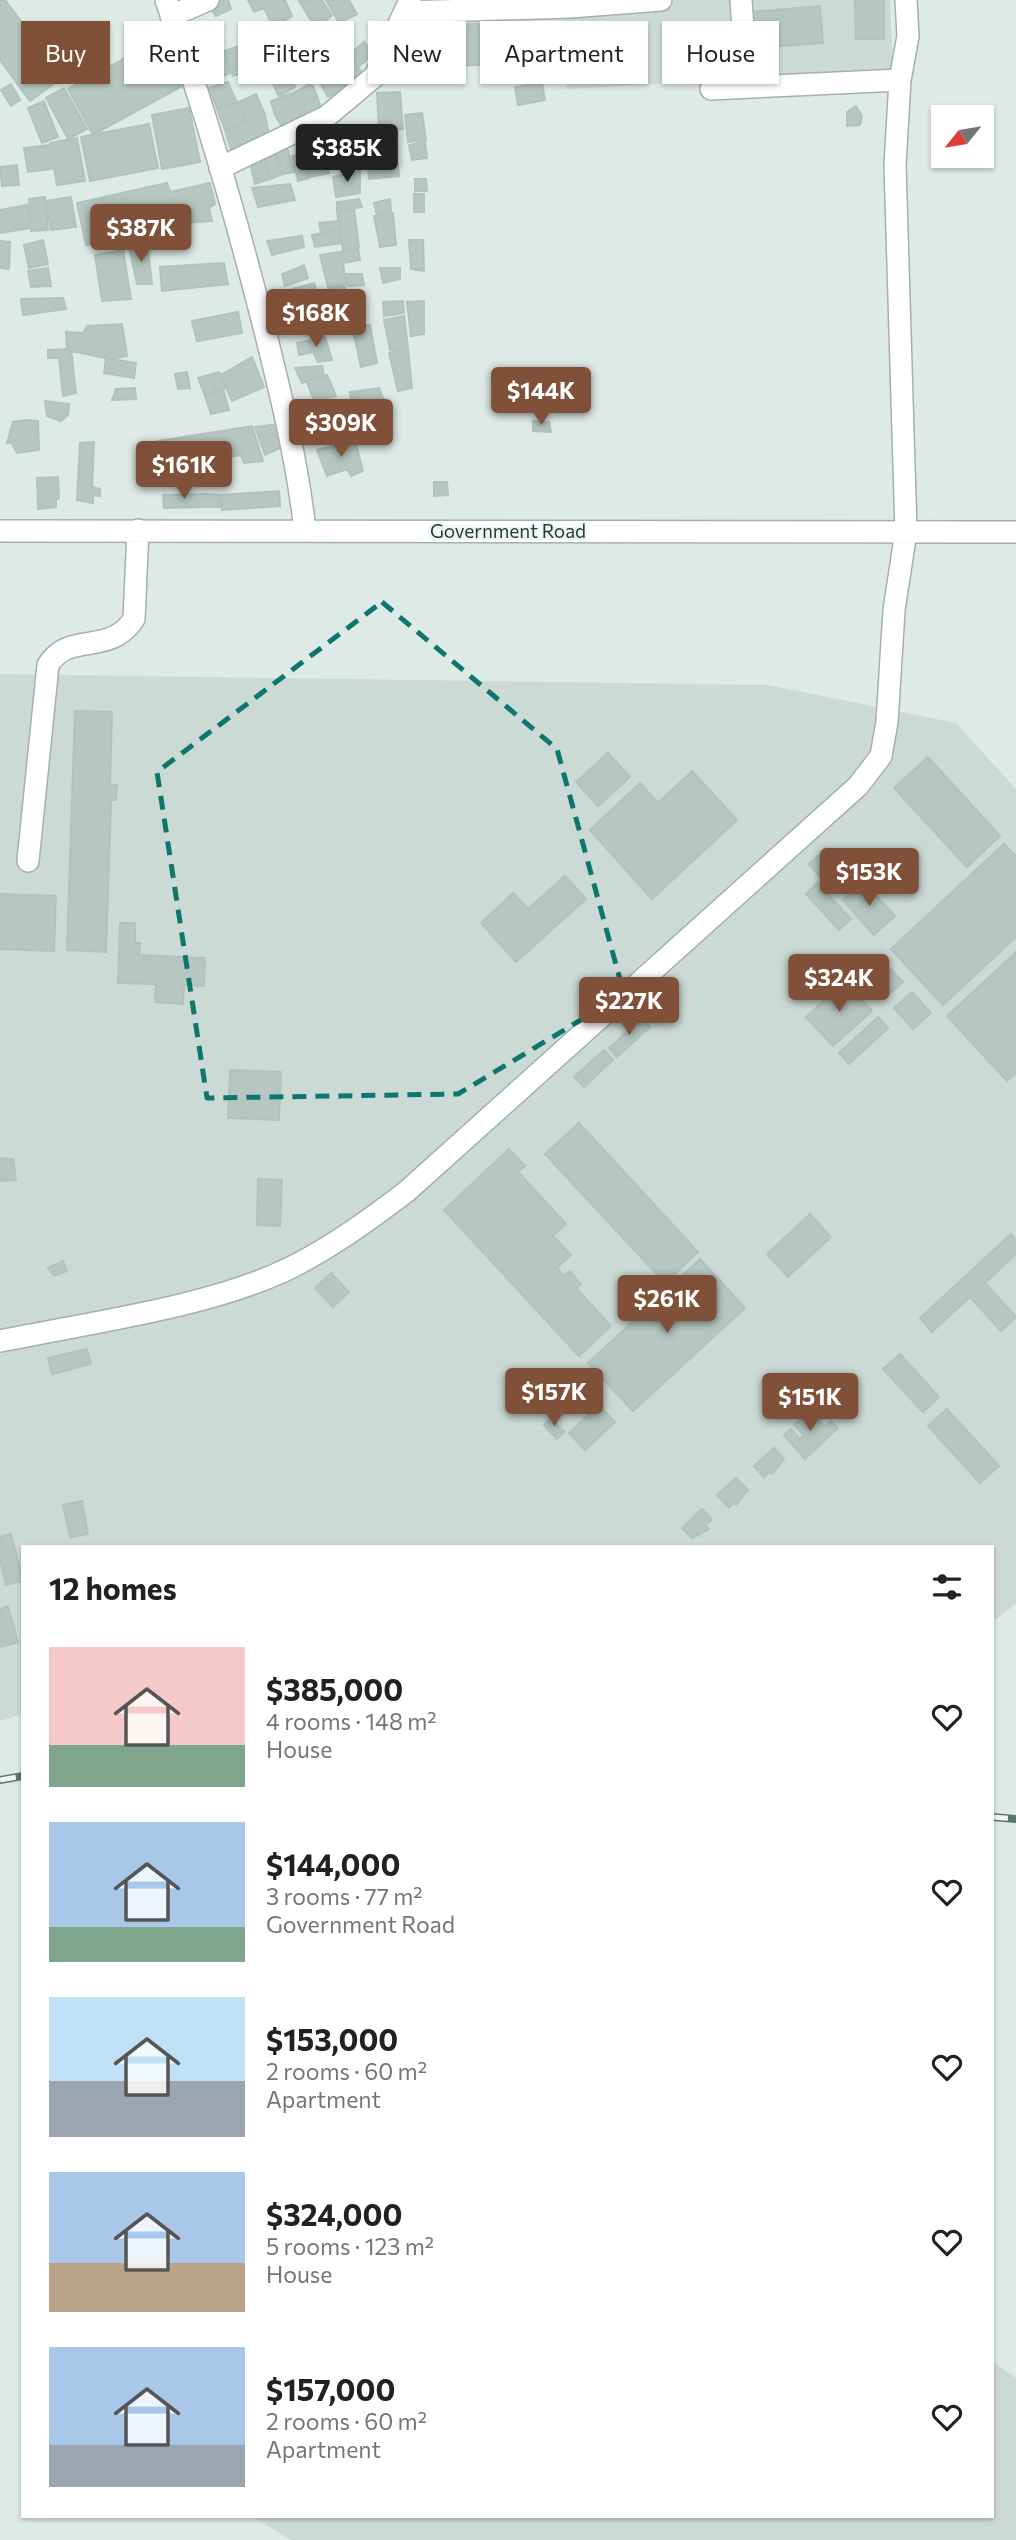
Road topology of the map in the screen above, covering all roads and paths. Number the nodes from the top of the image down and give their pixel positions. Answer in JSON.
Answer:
{"nodes":[{"id":1,"x":208,"y":0,"type":"edge"},
{"id":2,"x":661,"y":0,"type":"edge"},
{"id":3,"x":741,"y":0,"type":"edge"},
{"id":4,"x":906,"y":0,"type":"edge"},
{"id":5,"x":407,"y":6,"type":"edge"},
{"id":6,"x":169,"y":8,"type":"edge"},
{"id":7,"x":900,"y":80,"type":"junction"},
{"id":8,"x":747,"y":87,"type":"junction"},
{"id":9,"x":711,"y":89,"type":"dead end"},
{"id":10,"x":220,"y":168,"type":"junction"},
{"id":11,"x":138,"y":530,"type":"junction"},
{"id":12,"x":305,"y":530,"type":"junction"},
{"id":13,"x":0,"y":531,"type":"edge"},
{"id":14,"x":906,"y":532,"type":"junction"},
{"id":15,"x":1016,"y":532,"type":"edge"},
{"id":16,"x":28,"y":861,"type":"dead end"},
{"id":17,"x":0,"y":1341,"type":"edge"}],
"edges":[{"from":1,"to":6,"type":"street"},
{"from":2,"to":5,"type":"street"},
{"from":3,"to":8,"type":"street"},
{"from":4,"to":7,"type":"street"},
{"from":5,"to":10,"type":"street"},
{"from":6,"to":10,"type":"street"},
{"from":7,"to":8,"type":"street"},
{"from":7,"to":14,"type":"street"},
{"from":8,"to":9,"type":"street"},
{"from":10,"to":12,"type":"street"},
{"from":11,"to":12,"type":"street","name":"Government Road"},
{"from":11,"to":13,"type":"street","name":"Government Road"},
{"from":11,"to":16,"type":"street"},
{"from":12,"to":14,"type":"street","name":"Government Road"},
{"from":14,"to":15,"type":"street","name":"Government Road"},
{"from":14,"to":17,"type":"street"}]}
